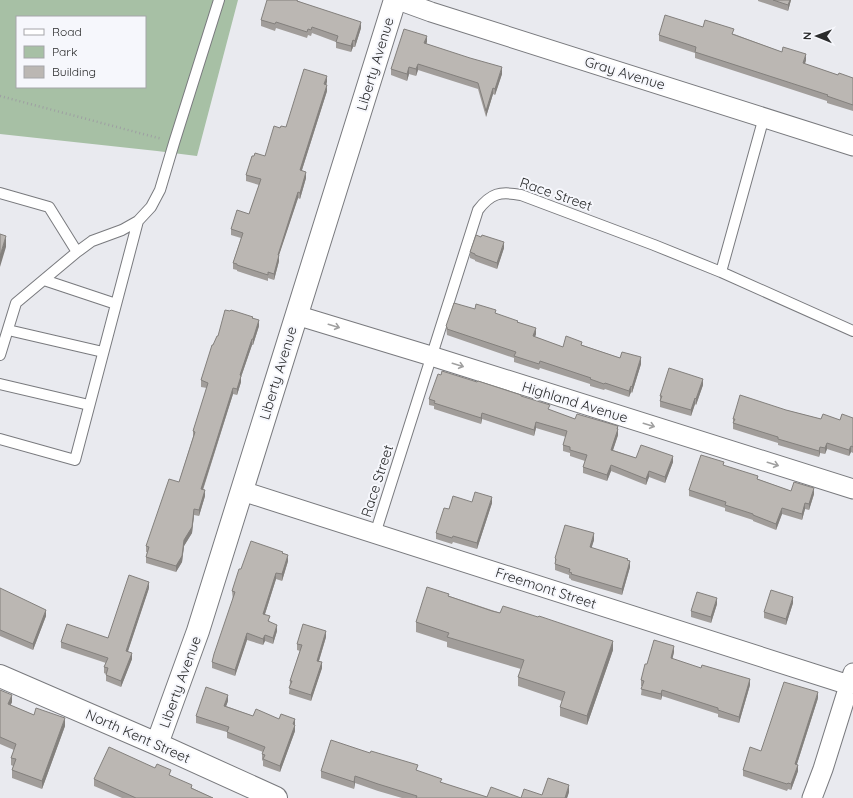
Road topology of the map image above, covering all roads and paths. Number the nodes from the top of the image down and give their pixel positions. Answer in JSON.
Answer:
{"nodes":[{"id":1,"x":219,"y":0,"type":"edge"},
{"id":2,"x":396,"y":0,"type":"edge"},
{"id":3,"x":0,"y":96,"type":"edge"},
{"id":4,"x":764,"y":117,"type":"junction"},
{"id":5,"x":174,"y":143,"type":"junction"},
{"id":6,"x":853,"y":146,"type":"edge"},
{"id":7,"x":0,"y":193,"type":"edge"},
{"id":8,"x":138,"y":221,"type":"junction"},
{"id":9,"x":77,"y":252,"type":"junction"},
{"id":10,"x":721,"y":272,"type":"junction"},
{"id":11,"x":44,"y":280,"type":"junction"},
{"id":12,"x":116,"y":304,"type":"junction"},
{"id":13,"x":296,"y":315,"type":"junction"},
{"id":14,"x":8,"y":330,"type":"junction"},
{"id":15,"x":853,"y":330,"type":"edge"},
{"id":16,"x":103,"y":352,"type":"junction"},
{"id":17,"x":0,"y":355,"type":"edge"},
{"id":18,"x":431,"y":356,"type":"junction"},
{"id":19,"x":0,"y":384,"type":"edge"},
{"id":20,"x":89,"y":405,"type":"junction"},
{"id":21,"x":0,"y":439,"type":"edge"},
{"id":22,"x":853,"y":489,"type":"edge"},
{"id":23,"x":242,"y":491,"type":"junction"},
{"id":24,"x":375,"y":534,"type":"junction"},
{"id":25,"x":0,"y":676,"type":"edge"},
{"id":26,"x":851,"y":679,"type":"edge"},
{"id":27,"x":157,"y":744,"type":"junction"},
{"id":28,"x":276,"y":798,"type":"edge"},
{"id":29,"x":812,"y":798,"type":"edge"}],
"edges":[{"from":1,"to":5,"type":"lane"},
{"from":2,"to":4,"type":"street","name":"Gray Avenue"},
{"from":2,"to":13,"type":"street","name":"Liberty Avenue"},
{"from":3,"to":5,"type":"path"},
{"from":4,"to":6,"type":"street","name":"Gray Avenue"},
{"from":4,"to":10,"type":"lane"},
{"from":5,"to":8,"type":"lane"},
{"from":7,"to":9,"type":"lane"},
{"from":8,"to":9,"type":"lane"},
{"from":8,"to":12,"type":"lane"},
{"from":9,"to":11,"type":"lane"},
{"from":10,"to":15,"type":"lane","name":"Race Street"},
{"from":10,"to":18,"type":"lane","name":"Race Street"},
{"from":11,"to":12,"type":"lane"},
{"from":11,"to":14,"type":"lane"},
{"from":12,"to":16,"type":"lane"},
{"from":13,"to":18,"type":"street","name":"Highland Avenue","one_way":true},
{"from":13,"to":23,"type":"street","name":"Liberty Avenue"},
{"from":14,"to":16,"type":"lane"},
{"from":14,"to":17,"type":"lane"},
{"from":16,"to":20,"type":"lane"},
{"from":18,"to":22,"type":"street","name":"Highland Avenue","one_way":true},
{"from":18,"to":24,"type":"lane","name":"Race Street"},
{"from":19,"to":20,"type":"lane"},
{"from":20,"to":21,"type":"lane"},
{"from":23,"to":24,"type":"street","name":"Freemont Street"},
{"from":23,"to":27,"type":"street","name":"Liberty Avenue"},
{"from":24,"to":26,"type":"street","name":"Freemont Street"},
{"from":25,"to":27,"type":"street","name":"North Kent Street"},
{"from":26,"to":29,"type":"street"},
{"from":27,"to":28,"type":"street","name":"North Kent Street"}]}
